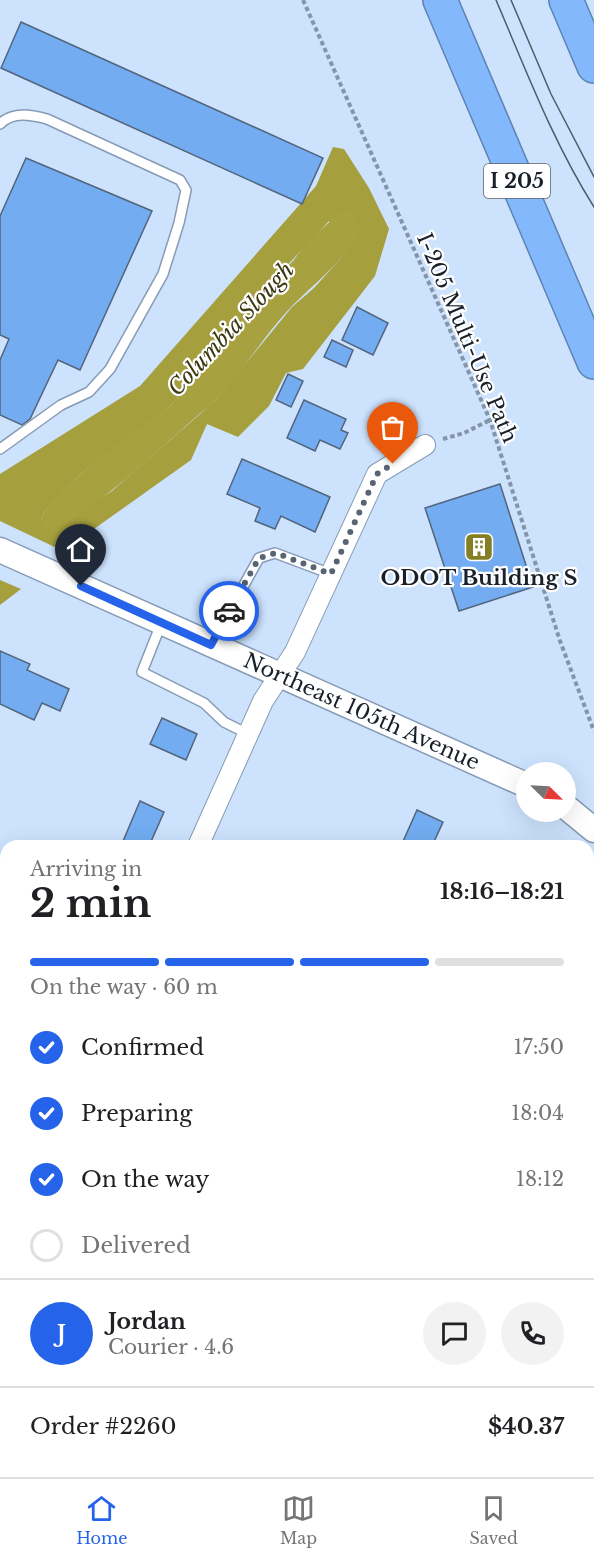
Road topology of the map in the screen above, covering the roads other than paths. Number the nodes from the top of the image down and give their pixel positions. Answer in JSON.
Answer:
{"nodes":[{"id":1,"x":440,"y":0,"type":"edge"},
{"id":2,"x":566,"y":0,"type":"edge"},
{"id":3,"x":594,"y":66,"type":"edge"},
{"id":4,"x":0,"y":124,"type":"edge"},
{"id":5,"x":594,"y":362,"type":"edge"},
{"id":6,"x":425,"y":445,"type":"road end"},
{"id":7,"x":0,"y":449,"type":"edge"},
{"id":8,"x":0,"y":550,"type":"edge"},
{"id":9,"x":331,"y":574,"type":"junction"},
{"id":10,"x":162,"y":623,"type":"junction"},
{"id":11,"x":211,"y":645,"type":"junction"},
{"id":12,"x":279,"y":676,"type":"junction"},
{"id":13,"x":248,"y":734,"type":"junction"},
{"id":14,"x":516,"y":781,"type":"edge"},
{"id":15,"x":576,"y":815,"type":"edge"},
{"id":16,"x":594,"y":830,"type":"edge"},
{"id":17,"x":201,"y":840,"type":"edge"}],
"edges":[{"from":1,"to":5,"type":"highway","number":"I 205"},
{"from":2,"to":3,"type":"highway"},
{"from":4,"to":7,"type":"lane"},
{"from":6,"to":9,"type":"street"},
{"from":8,"to":10,"type":"street","name":"Northeast 105th Avenue"},
{"from":9,"to":11,"type":"lane"},
{"from":9,"to":12,"type":"street"},
{"from":10,"to":11,"type":"street","name":"Northeast 105th Avenue"},
{"from":10,"to":13,"type":"lane"},
{"from":11,"to":12,"type":"street","name":"Northeast 105th Avenue"},
{"from":12,"to":13,"type":"street"},
{"from":12,"to":14,"type":"street","name":"Northeast 105th Avenue"},
{"from":13,"to":17,"type":"street"},
{"from":15,"to":16,"type":"street"}]}
